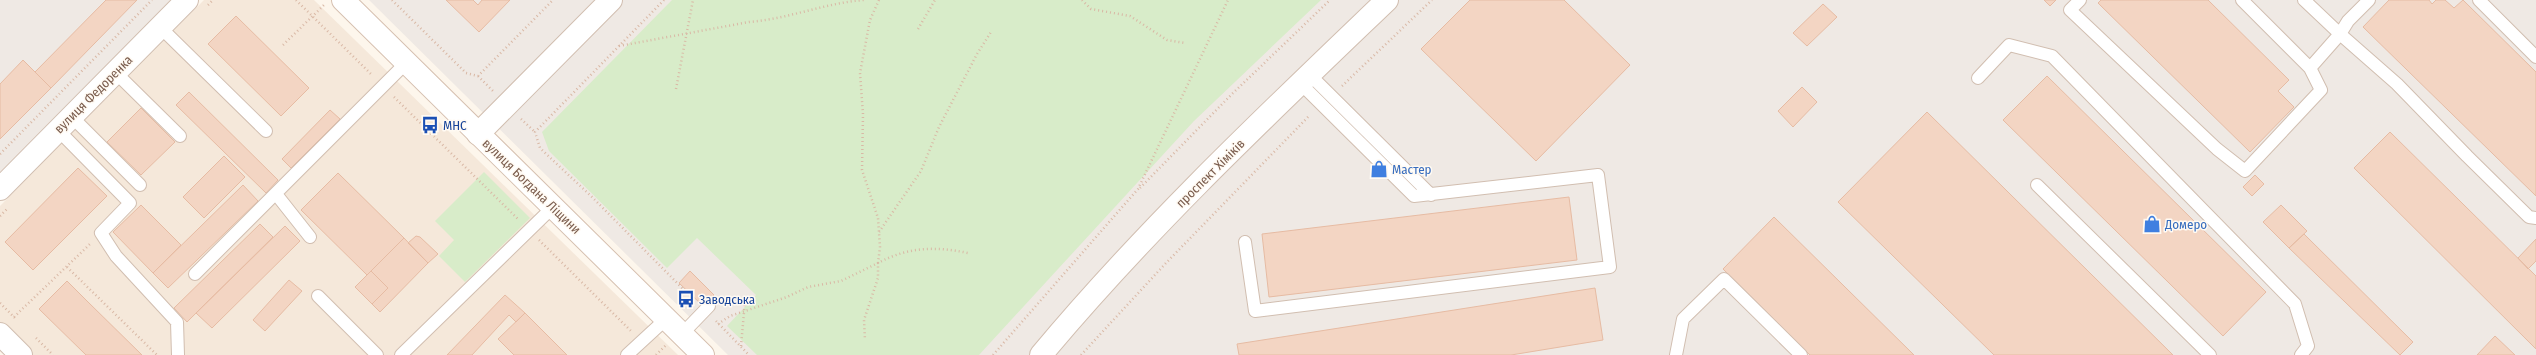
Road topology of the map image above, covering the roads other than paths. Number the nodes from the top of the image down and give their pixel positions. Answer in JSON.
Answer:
{"nodes":[{"id":1,"x":187,"y":0,"type":"edge"},
{"id":2,"x":343,"y":0,"type":"edge"},
{"id":3,"x":610,"y":0,"type":"edge"},
{"id":4,"x":1387,"y":0,"type":"edge"},
{"id":5,"x":2080,"y":0,"type":"edge"},
{"id":6,"x":2242,"y":0,"type":"edge"},
{"id":7,"x":2304,"y":0,"type":"edge"},
{"id":8,"x":2369,"y":0,"type":"edge"},
{"id":9,"x":2479,"y":0,"type":"edge"},
{"id":10,"x":160,"y":27,"type":"junction"},
{"id":11,"x":2340,"y":34,"type":"junction"},
{"id":12,"x":2536,"y":57,"type":"edge"},
{"id":13,"x":406,"y":62,"type":"junction"},
{"id":14,"x":2310,"y":68,"type":"junction"},
{"id":15,"x":115,"y":72,"type":"junction"},
{"id":16,"x":1978,"y":78,"type":"dead end"},
{"id":17,"x":1305,"y":79,"type":"junction"},
{"id":18,"x":65,"y":123,"type":"junction"},
{"id":19,"x":266,"y":131,"type":"dead end"},
{"id":20,"x":478,"y":134,"type":"junction"},
{"id":21,"x":180,"y":136,"type":"dead end"},
{"id":22,"x":140,"y":185,"type":"dead end"},
{"id":23,"x":2037,"y":185,"type":"dead end"},
{"id":24,"x":0,"y":189,"type":"edge"},
{"id":25,"x":276,"y":194,"type":"junction"},
{"id":26,"x":1431,"y":195,"type":"junction"},
{"id":27,"x":553,"y":207,"type":"junction"},
{"id":28,"x":2536,"y":218,"type":"edge"},
{"id":29,"x":310,"y":237,"type":"dead end"},
{"id":30,"x":1245,"y":242,"type":"dead end"},
{"id":31,"x":195,"y":274,"type":"dead end"},
{"id":32,"x":318,"y":296,"type":"dead end"},
{"id":33,"x":707,"y":309,"type":"road end"},
{"id":34,"x":666,"y":319,"type":"junction"},
{"id":35,"x":0,"y":334,"type":"edge"},
{"id":36,"x":682,"y":334,"type":"junction"},
{"id":37,"x":20,"y":355,"type":"edge"},
{"id":38,"x":178,"y":355,"type":"edge"},
{"id":39,"x":376,"y":355,"type":"edge"},
{"id":40,"x":401,"y":355,"type":"edge"},
{"id":41,"x":627,"y":355,"type":"edge"},
{"id":42,"x":703,"y":355,"type":"edge"},
{"id":43,"x":1041,"y":355,"type":"edge"},
{"id":44,"x":1676,"y":355,"type":"edge"},
{"id":45,"x":1801,"y":355,"type":"edge"},
{"id":46,"x":2210,"y":355,"type":"edge"},
{"id":47,"x":2301,"y":355,"type":"edge"}],
"edges":[{"from":1,"to":10,"type":"street","name":"вулиця Федоренка"},
{"from":2,"to":13,"type":"street","name":"вулиця Богдана Ліщини"},
{"from":3,"to":20,"type":"street"},
{"from":4,"to":17,"type":"street","name":"проспект Хіміків"},
{"from":5,"to":14,"type":"lane"},
{"from":6,"to":14,"type":"lane"},
{"from":7,"to":11,"type":"lane"},
{"from":8,"to":11,"type":"lane"},
{"from":9,"to":12,"type":"lane"},
{"from":10,"to":15,"type":"street","name":"вулиця Федоренка"},
{"from":10,"to":19,"type":"lane"},
{"from":11,"to":14,"type":"lane"},
{"from":11,"to":28,"type":"lane"},
{"from":13,"to":20,"type":"street","name":"вулиця Богдана Ліщини"},
{"from":13,"to":25,"type":"lane"},
{"from":15,"to":18,"type":"street","name":"вулиця Федоренка"},
{"from":15,"to":21,"type":"lane"},
{"from":16,"to":47,"type":"lane"},
{"from":17,"to":26,"type":"lane"},
{"from":17,"to":26,"type":"lane"},
{"from":17,"to":43,"type":"street","name":"проспект Хіміків"},
{"from":18,"to":22,"type":"lane"},
{"from":18,"to":24,"type":"street","name":"вулиця Федоренка"},
{"from":18,"to":38,"type":"lane"},
{"from":20,"to":27,"type":"street","name":"вулиця Богдана Ліщини"},
{"from":23,"to":46,"type":"lane"},
{"from":25,"to":29,"type":"lane"},
{"from":25,"to":31,"type":"lane"},
{"from":26,"to":30,"type":"lane"},
{"from":27,"to":34,"type":"street","name":"вулиця Богдана Ліщини"},
{"from":27,"to":40,"type":"lane"},
{"from":32,"to":39,"type":"lane"},
{"from":33,"to":36,"type":"lane"},
{"from":34,"to":36,"type":"street","name":"вулиця Богдана Ліщини"},
{"from":34,"to":41,"type":"lane"},
{"from":35,"to":37,"type":"street"},
{"from":36,"to":42,"type":"street","name":"вулиця Богдана Ліщини"},
{"from":44,"to":45,"type":"lane"}]}
